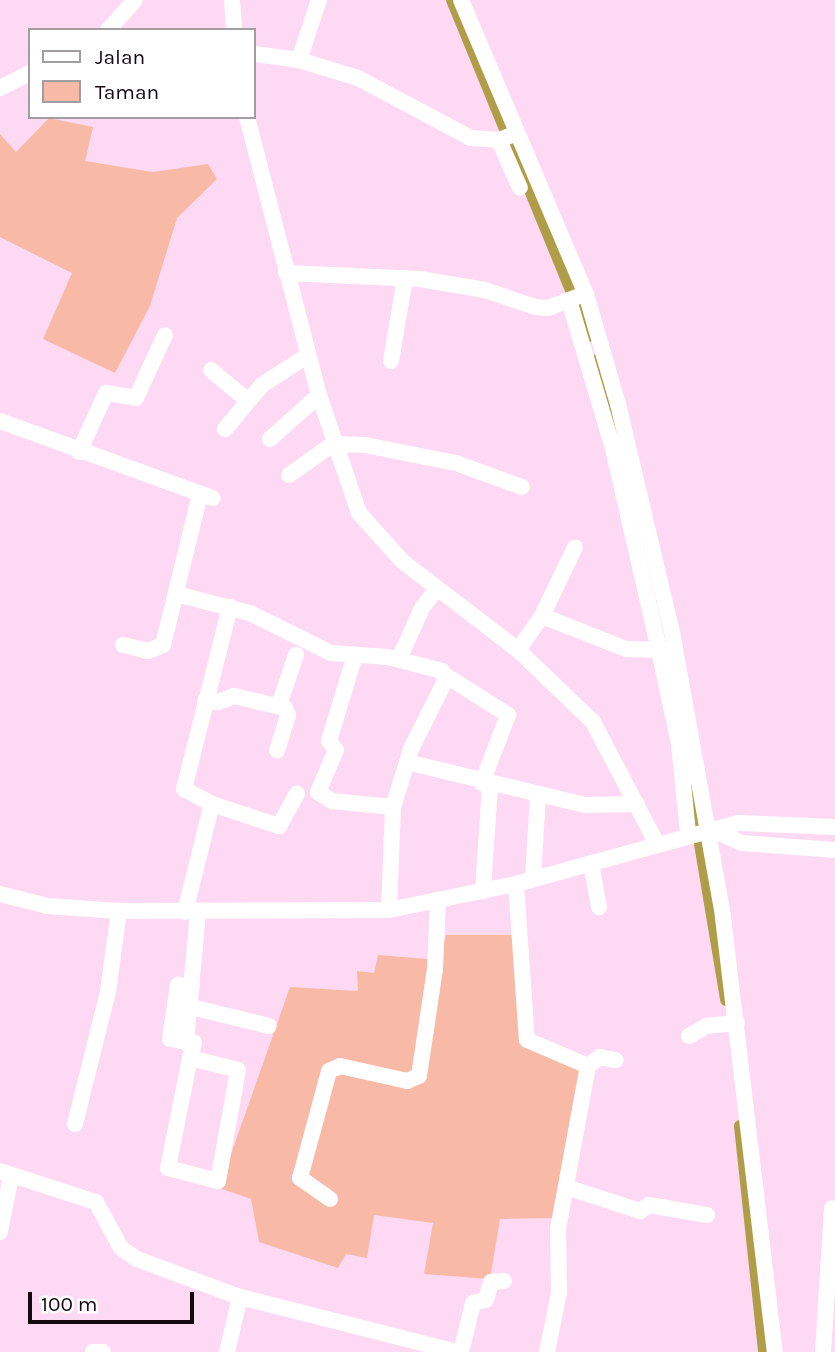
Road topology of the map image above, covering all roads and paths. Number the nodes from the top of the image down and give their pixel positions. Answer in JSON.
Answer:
{"nodes":[{"id":1,"x":135,"y":0,"type":"edge"},
{"id":2,"x":232,"y":0,"type":"edge"},
{"id":3,"x":318,"y":0,"type":"edge"},
{"id":4,"x":461,"y":0,"type":"edge"},
{"id":5,"x":110,"y":28,"type":"edge"},
{"id":6,"x":234,"y":28,"type":"edge"},
{"id":7,"x":256,"y":54,"type":"edge"},
{"id":8,"x":299,"y":60,"type":"junction"},
{"id":9,"x":28,"y":74,"type":"edge"},
{"id":10,"x":0,"y":88,"type":"edge"},
{"id":11,"x":248,"y":119,"type":"edge"},
{"id":12,"x":507,"y":137,"type":"junction"},
{"id":13,"x":520,"y":188,"type":"dead end"},
{"id":14,"x":286,"y":273,"type":"junction"},
{"id":15,"x":405,"y":278,"type":"junction"},
{"id":16,"x":577,"y":298,"type":"junction"},
{"id":17,"x":165,"y":335,"type":"dead end"},
{"id":18,"x":309,"y":355,"type":"junction"},
{"id":19,"x":391,"y":361,"type":"dead end"},
{"id":20,"x":211,"y":370,"type":"dead end"},
{"id":21,"x":319,"y":395,"type":"junction"},
{"id":22,"x":247,"y":400,"type":"junction"},
{"id":23,"x":0,"y":421,"type":"edge"},
{"id":24,"x":225,"y":429,"type":"dead end"},
{"id":25,"x":270,"y":439,"type":"dead end"},
{"id":26,"x":333,"y":444,"type":"junction"},
{"id":27,"x":79,"y":452,"type":"junction"},
{"id":28,"x":289,"y":475,"type":"dead end"},
{"id":29,"x":522,"y":487,"type":"dead end"},
{"id":30,"x":575,"y":547,"type":"dead end"},
{"id":31,"x":436,"y":590,"type":"junction"},
{"id":32,"x":176,"y":594,"type":"junction"},
{"id":33,"x":230,"y":607,"type":"junction"},
{"id":34,"x":542,"y":617,"type":"junction"},
{"id":35,"x":123,"y":645,"type":"dead end"},
{"id":36,"x":518,"y":650,"type":"junction"},
{"id":37,"x":667,"y":650,"type":"junction"},
{"id":38,"x":296,"y":655,"type":"dead end"},
{"id":39,"x":355,"y":655,"type":"junction"},
{"id":40,"x":398,"y":659,"type":"junction"},
{"id":41,"x":445,"y":676,"type":"junction"},
{"id":42,"x":205,"y":701,"type":"junction"},
{"id":43,"x":279,"y":705,"type":"junction"},
{"id":44,"x":277,"y":750,"type":"dead end"},
{"id":45,"x":407,"y":762,"type":"junction"},
{"id":46,"x":486,"y":784,"type":"junction"},
{"id":47,"x":297,"y":794,"type":"dead end"},
{"id":48,"x":538,"y":795,"type":"junction"},
{"id":49,"x":212,"y":804,"type":"junction"},
{"id":50,"x":631,"y":804,"type":"junction"},
{"id":51,"x":393,"y":807,"type":"junction"},
{"id":52,"x":789,"y":826,"type":"junction"},
{"id":53,"x":835,"y":827,"type":"edge"},
{"id":54,"x":701,"y":832,"type":"junction"},
{"id":55,"x":656,"y":842,"type":"junction"},
{"id":56,"x":786,"y":846,"type":"junction"},
{"id":57,"x":835,"y":850,"type":"edge"},
{"id":58,"x":591,"y":863,"type":"junction"},
{"id":59,"x":533,"y":879,"type":"junction"},
{"id":60,"x":516,"y":884,"type":"junction"},
{"id":61,"x":483,"y":891,"type":"junction"},
{"id":62,"x":0,"y":894,"type":"edge"},
{"id":63,"x":438,"y":900,"type":"junction"},
{"id":64,"x":599,"y":907,"type":"dead end"},
{"id":65,"x":389,"y":910,"type":"junction"},
{"id":66,"x":119,"y":911,"type":"junction"},
{"id":67,"x":191,"y":913,"type":"junction"},
{"id":68,"x":192,"y":987,"type":"junction"},
{"id":69,"x":191,"y":1007,"type":"junction"},
{"id":70,"x":730,"y":1024,"type":"junction"},
{"id":71,"x":269,"y":1026,"type":"dead end"},
{"id":72,"x":689,"y":1037,"type":"dead end"},
{"id":73,"x":186,"y":1042,"type":"junction"},
{"id":74,"x":190,"y":1058,"type":"junction"},
{"id":75,"x":616,"y":1060,"type":"dead end"},
{"id":76,"x":588,"y":1066,"type":"junction"},
{"id":77,"x":75,"y":1125,"type":"dead end"},
{"id":78,"x":6,"y":1173,"type":"edge"},
{"id":79,"x":566,"y":1187,"type":"junction"},
{"id":80,"x":330,"y":1199,"type":"dead end"},
{"id":81,"x":832,"y":1208,"type":"dead end"},
{"id":82,"x":708,"y":1215,"type":"dead end"},
{"id":83,"x":0,"y":1232,"type":"edge"},
{"id":84,"x":504,"y":1281,"type":"dead end"},
{"id":85,"x":240,"y":1297,"type":"junction"},
{"id":86,"x":93,"y":1352,"type":"edge"},
{"id":87,"x":103,"y":1352,"type":"edge"},
{"id":88,"x":227,"y":1352,"type":"edge"},
{"id":89,"x":459,"y":1352,"type":"edge"},
{"id":90,"x":547,"y":1352,"type":"edge"},
{"id":91,"x":775,"y":1352,"type":"edge"},
{"id":92,"x":823,"y":1352,"type":"edge"}],
"edges":[{"from":1,"to":5,"type":"street"},
{"from":2,"to":6,"type":"street"},
{"from":3,"to":8,"type":"street"},
{"from":4,"to":12,"type":"street"},
{"from":7,"to":8,"type":"street"},
{"from":8,"to":12,"type":"street"},
{"from":9,"to":10,"type":"street"},
{"from":11,"to":14,"type":"street"},
{"from":12,"to":13,"type":"street"},
{"from":12,"to":16,"type":"street"},
{"from":14,"to":15,"type":"street"},
{"from":14,"to":18,"type":"street"},
{"from":15,"to":16,"type":"street"},
{"from":15,"to":19,"type":"street"},
{"from":16,"to":37,"type":"street"},
{"from":17,"to":27,"type":"street"},
{"from":18,"to":21,"type":"street"},
{"from":18,"to":22,"type":"street"},
{"from":20,"to":22,"type":"street"},
{"from":21,"to":25,"type":"street"},
{"from":21,"to":26,"type":"street"},
{"from":22,"to":24,"type":"street"},
{"from":23,"to":27,"type":"street"},
{"from":26,"to":28,"type":"street"},
{"from":26,"to":29,"type":"street"},
{"from":26,"to":31,"type":"street"},
{"from":27,"to":32,"type":"street"},
{"from":30,"to":34,"type":"street"},
{"from":31,"to":36,"type":"street"},
{"from":31,"to":40,"type":"street"},
{"from":32,"to":33,"type":"street"},
{"from":32,"to":35,"type":"street"},
{"from":33,"to":39,"type":"street"},
{"from":33,"to":42,"type":"street"},
{"from":34,"to":36,"type":"street"},
{"from":34,"to":37,"type":"street"},
{"from":36,"to":50,"type":"street"},
{"from":37,"to":54,"type":"street"},
{"from":38,"to":43,"type":"street"},
{"from":39,"to":40,"type":"street"},
{"from":39,"to":51,"type":"street"},
{"from":40,"to":41,"type":"street"},
{"from":41,"to":45,"type":"street"},
{"from":41,"to":46,"type":"street"},
{"from":42,"to":43,"type":"street"},
{"from":42,"to":49,"type":"street"},
{"from":43,"to":44,"type":"street"},
{"from":45,"to":46,"type":"street"},
{"from":45,"to":51,"type":"street"},
{"from":46,"to":48,"type":"street"},
{"from":46,"to":61,"type":"street"},
{"from":47,"to":49,"type":"street"},
{"from":48,"to":50,"type":"street"},
{"from":48,"to":59,"type":"street"},
{"from":49,"to":67,"type":"street"},
{"from":50,"to":55,"type":"street"},
{"from":51,"to":65,"type":"street"},
{"from":52,"to":53,"type":"street"},
{"from":52,"to":54,"type":"street"},
{"from":52,"to":56,"type":"street"},
{"from":54,"to":55,"type":"street"},
{"from":54,"to":56,"type":"street"},
{"from":54,"to":70,"type":"street"},
{"from":55,"to":58,"type":"street"},
{"from":56,"to":57,"type":"street"},
{"from":58,"to":59,"type":"street"},
{"from":58,"to":64,"type":"street"},
{"from":59,"to":60,"type":"street"},
{"from":60,"to":61,"type":"street"},
{"from":60,"to":76,"type":"street"},
{"from":61,"to":63,"type":"street"},
{"from":62,"to":66,"type":"street"},
{"from":63,"to":65,"type":"street"},
{"from":63,"to":80,"type":"street"},
{"from":65,"to":67,"type":"street"},
{"from":66,"to":67,"type":"street"},
{"from":66,"to":77,"type":"street"},
{"from":67,"to":68,"type":"street"},
{"from":68,"to":69,"type":"street"},
{"from":68,"to":73,"type":"street"},
{"from":69,"to":71,"type":"street"},
{"from":69,"to":73,"type":"street"},
{"from":70,"to":72,"type":"street"},
{"from":70,"to":91,"type":"street"},
{"from":73,"to":74,"type":"street"},
{"from":74,"to":74,"type":"street"},
{"from":75,"to":76,"type":"street"},
{"from":76,"to":79,"type":"street"},
{"from":78,"to":83,"type":"street"},
{"from":78,"to":85,"type":"street"},
{"from":79,"to":82,"type":"street"},
{"from":79,"to":90,"type":"street"},
{"from":81,"to":92,"type":"street"},
{"from":84,"to":89,"type":"street"},
{"from":85,"to":88,"type":"street"},
{"from":85,"to":89,"type":"street"},
{"from":86,"to":87,"type":"street"}]}
